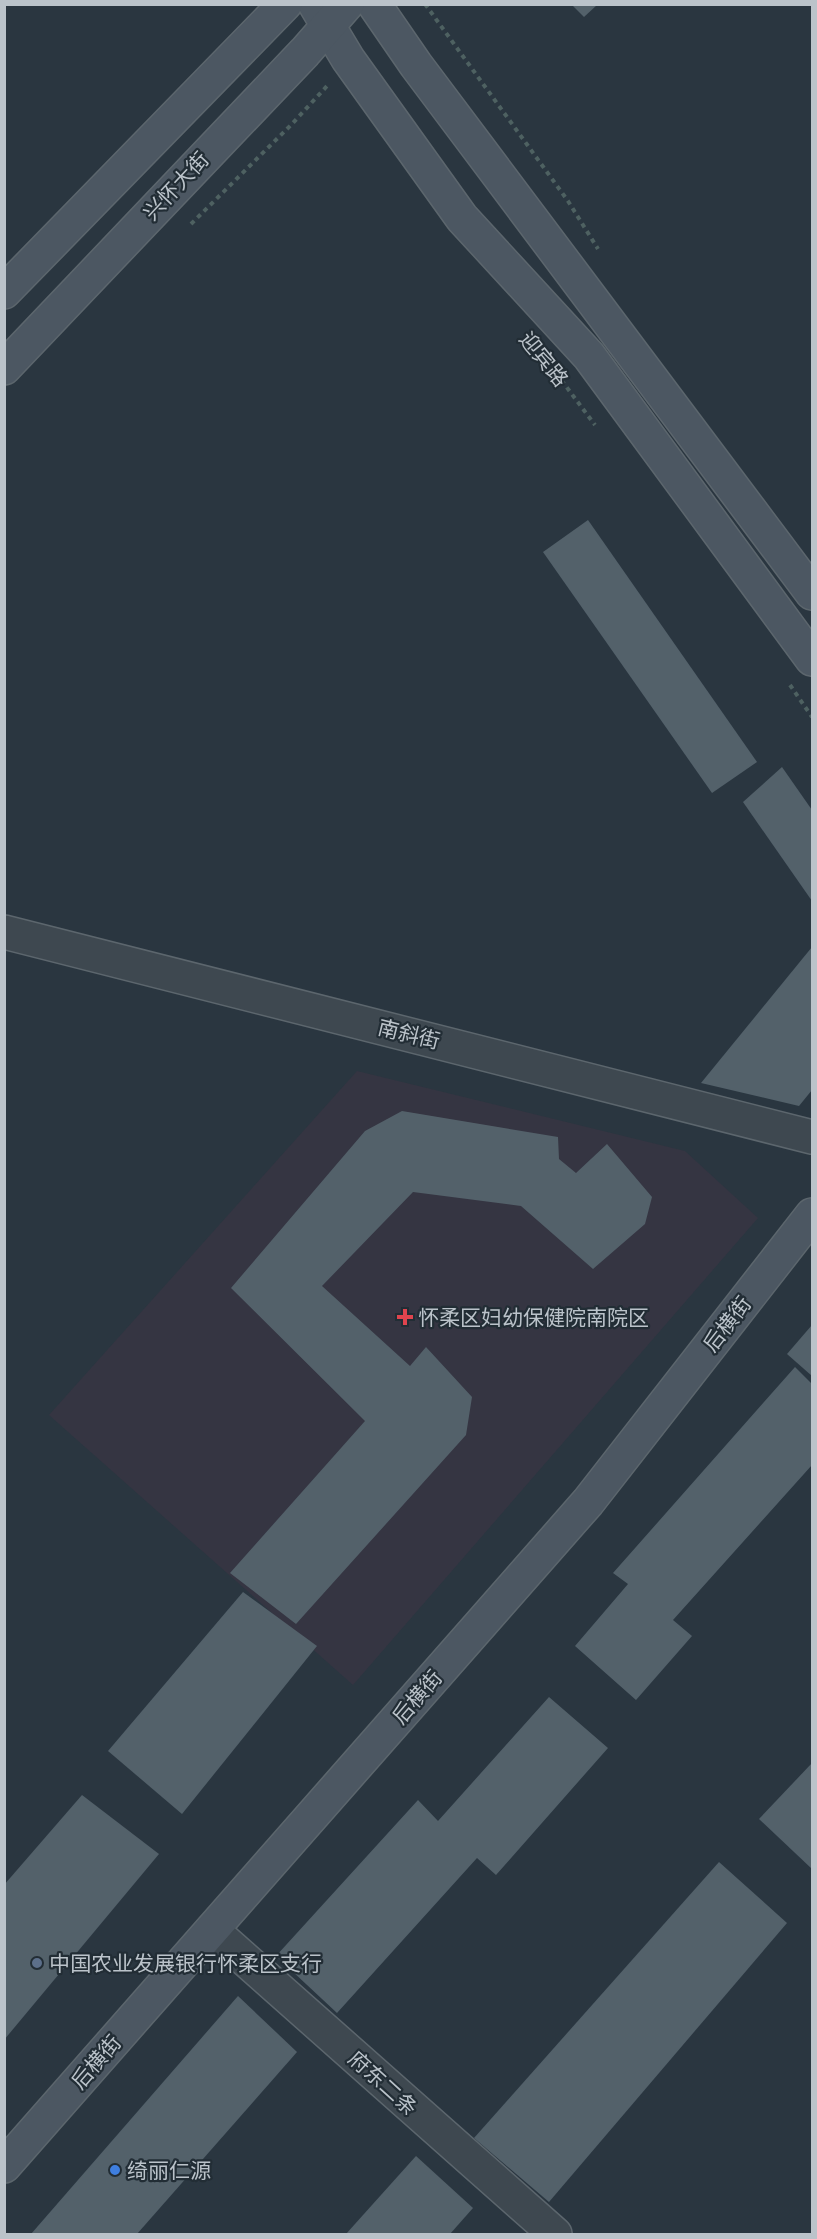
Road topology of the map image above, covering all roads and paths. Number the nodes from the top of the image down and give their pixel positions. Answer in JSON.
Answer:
{"nodes":[{"id":1,"x":285,"y":4,"type":"edge"},
{"id":2,"x":374,"y":4,"type":"edge"},
{"id":3,"x":425,"y":4,"type":"edge"},
{"id":4,"x":330,"y":11,"type":"edge"},
{"id":5,"x":305,"y":52,"type":"junction"},
{"id":6,"x":334,"y":96,"type":"dead end"},
{"id":7,"x":600,"y":251,"type":"dead end"},
{"id":8,"x":4,"y":292,"type":"edge"},
{"id":9,"x":4,"y":368,"type":"edge"},
{"id":10,"x":555,"y":371,"type":"dead end"},
{"id":11,"x":597,"y":428,"type":"dead end"},
{"id":12,"x":813,"y":593,"type":"edge"},
{"id":13,"x":813,"y":659,"type":"edge"},
{"id":14,"x":787,"y":682,"type":"dead end"},
{"id":15,"x":813,"y":717,"type":"edge"},
{"id":16,"x":4,"y":932,"type":"edge"},
{"id":17,"x":813,"y":1137,"type":"edge"},
{"id":18,"x":813,"y":1215,"type":"edge"},
{"id":19,"x":212,"y":1930,"type":"junction"},
{"id":20,"x":4,"y":2166,"type":"edge"},
{"id":21,"x":555,"y":2235,"type":"edge"}],
"edges":[{"from":1,"to":8,"type":"main road"},
{"from":2,"to":12,"type":"main road"},
{"from":3,"to":7,"type":"path"},
{"from":4,"to":5,"type":"main road","name":"兴怀大街"},
{"from":4,"to":13,"type":"main road","name":"迎宾路"},
{"from":5,"to":6,"type":"path"},
{"from":5,"to":9,"type":"main road","name":"兴怀大街"},
{"from":10,"to":11,"type":"path","name":"迎宾路"},
{"from":14,"to":15,"type":"path"},
{"from":16,"to":17,"type":"street","name":"南斜街"},
{"from":18,"to":19,"type":"main road","name":"后横街"},
{"from":19,"to":20,"type":"main road","name":"后横街"},
{"from":19,"to":21,"type":"street","name":"府东二条"}]}
